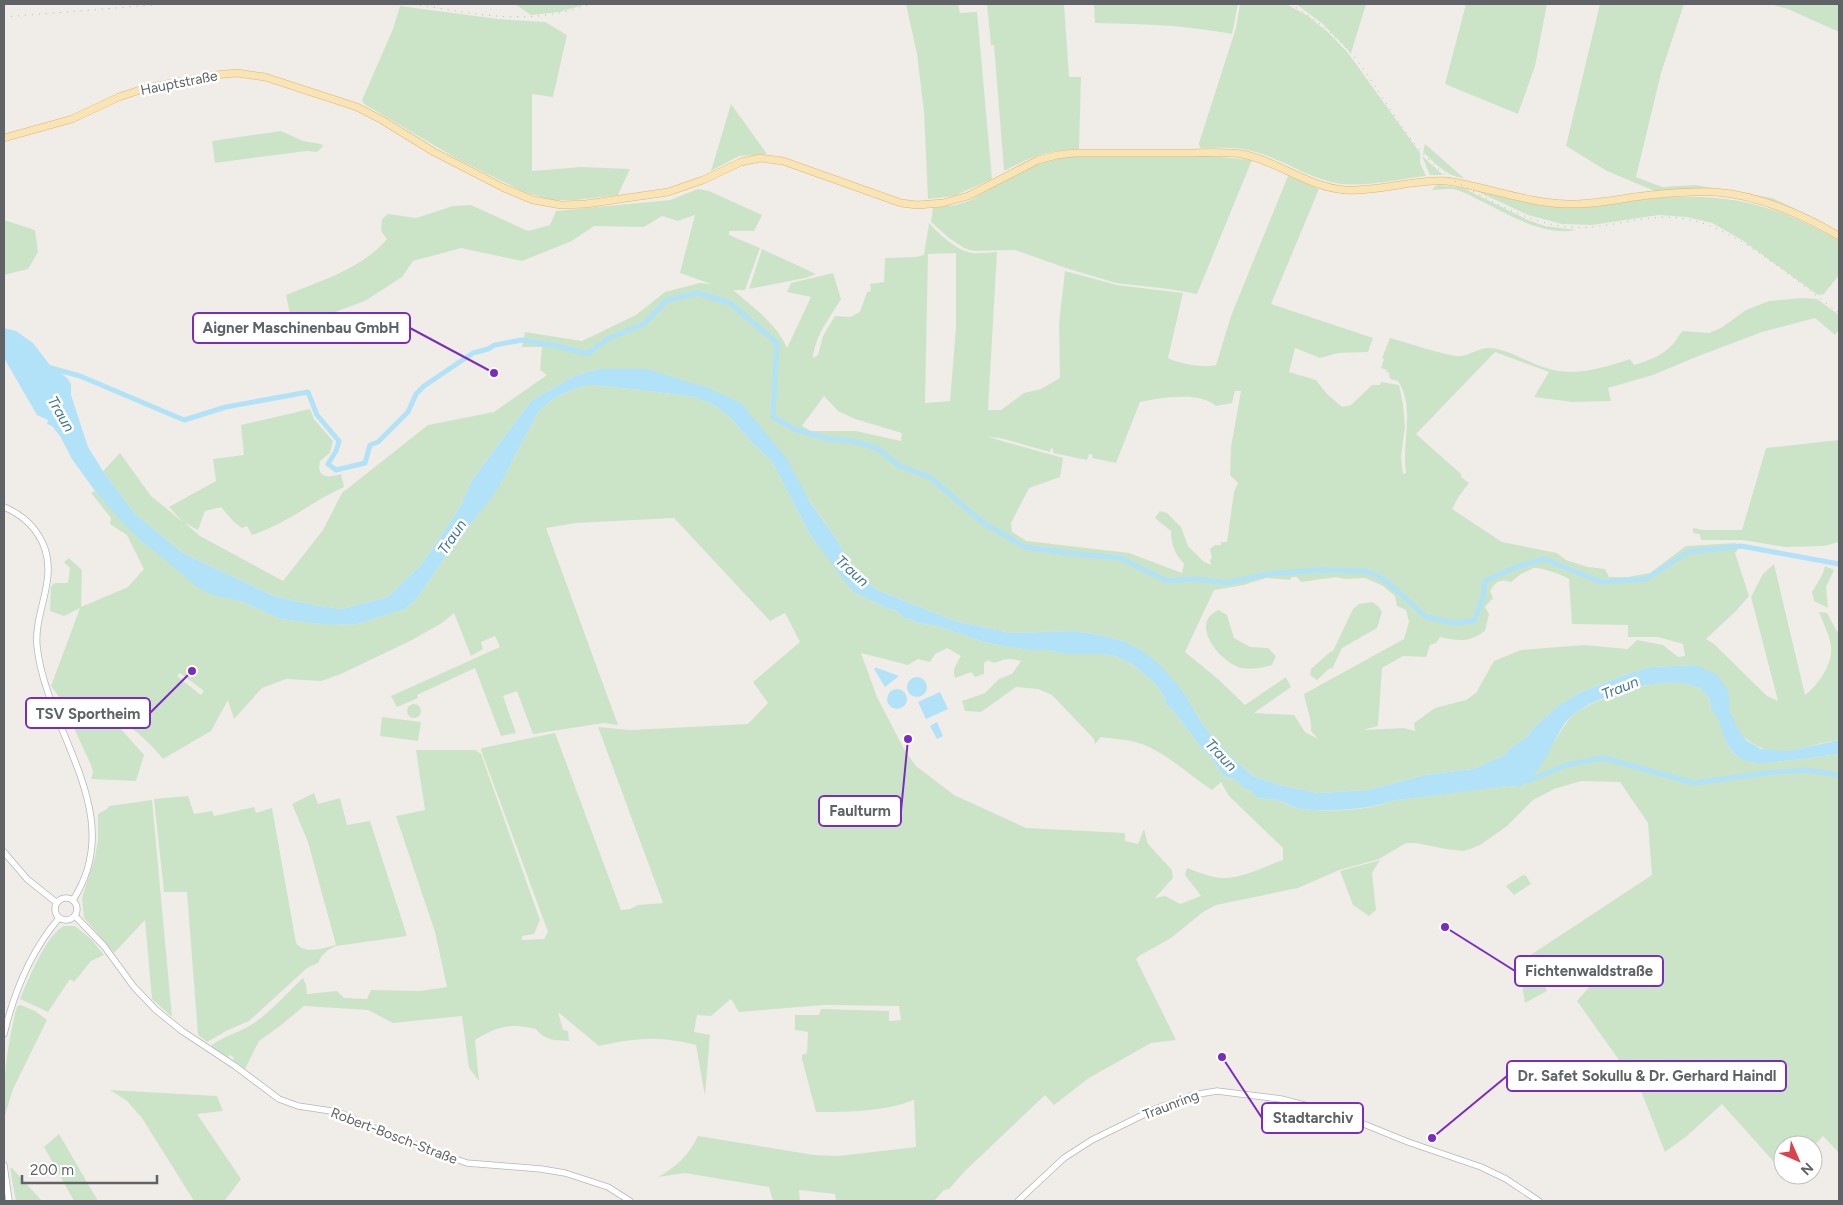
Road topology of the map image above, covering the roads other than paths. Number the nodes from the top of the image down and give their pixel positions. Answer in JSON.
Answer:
{"nodes":[{"id":1,"x":4,"y":138,"type":"edge"},
{"id":2,"x":1839,"y":236,"type":"edge"},
{"id":3,"x":4,"y":507,"type":"edge"},
{"id":4,"x":4,"y":852,"type":"edge"},
{"id":5,"x":73,"y":900,"type":"junction"},
{"id":6,"x":56,"y":903,"type":"junction"},
{"id":7,"x":75,"y":916,"type":"junction"},
{"id":8,"x":59,"y":918,"type":"junction"},
{"id":9,"x":4,"y":1034,"type":"edge"},
{"id":10,"x":4,"y":1165,"type":"edge"},
{"id":11,"x":9,"y":1201,"type":"edge"},
{"id":12,"x":630,"y":1201,"type":"edge"},
{"id":13,"x":1018,"y":1201,"type":"edge"},
{"id":14,"x":1539,"y":1201,"type":"edge"}],
"edges":[{"from":1,"to":2,"type":"main road","name":"Hauptstraße"},
{"from":3,"to":5,"type":"main road"},
{"from":4,"to":6,"type":"main road"},
{"from":5,"to":6,"type":"main road"},
{"from":5,"to":7,"type":"main road"},
{"from":6,"to":8,"type":"main road"},
{"from":7,"to":8,"type":"main road"},
{"from":7,"to":12,"type":"main road","name":"Robert-Bosch-Straße"},
{"from":8,"to":9,"type":"main road"},
{"from":10,"to":11,"type":"main road"},
{"from":13,"to":14,"type":"main road","name":"Traunring"}]}
